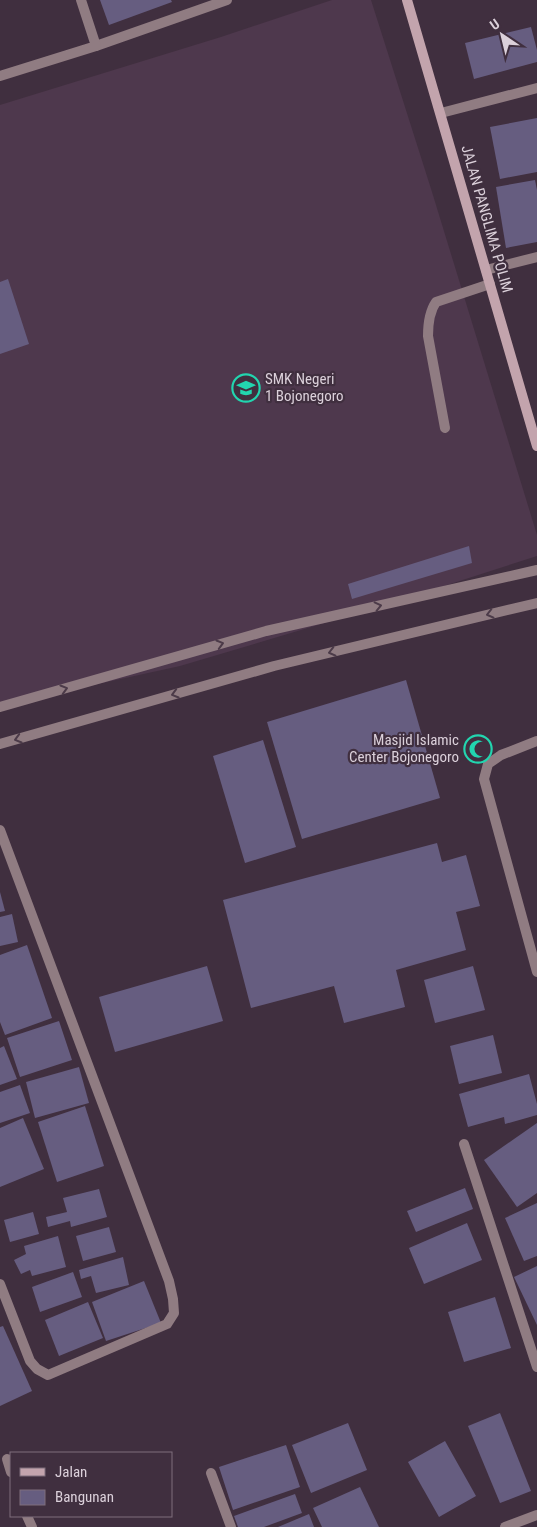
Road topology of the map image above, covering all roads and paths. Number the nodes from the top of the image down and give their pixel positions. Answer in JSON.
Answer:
{"nodes":[{"id":1,"x":81,"y":0,"type":"edge"},
{"id":2,"x":227,"y":0,"type":"edge"},
{"id":3,"x":407,"y":0,"type":"edge"},
{"id":4,"x":96,"y":46,"type":"junction"},
{"id":5,"x":0,"y":76,"type":"edge"},
{"id":6,"x":537,"y":88,"type":"edge"},
{"id":7,"x":441,"y":113,"type":"junction"},
{"id":8,"x":537,"y":257,"type":"edge"},
{"id":9,"x":486,"y":270,"type":"junction"},
{"id":10,"x":490,"y":284,"type":"junction"},
{"id":11,"x":445,"y":428,"type":"dead end"},
{"id":12,"x":537,"y":446,"type":"edge"},
{"id":13,"x":537,"y":570,"type":"edge"},
{"id":14,"x":537,"y":603,"type":"edge"},
{"id":15,"x":0,"y":707,"type":"edge"},
{"id":16,"x":537,"y":741,"type":"edge"},
{"id":17,"x":0,"y":744,"type":"edge"},
{"id":18,"x":0,"y":830,"type":"edge"},
{"id":19,"x":537,"y":972,"type":"edge"},
{"id":20,"x":464,"y":1144,"type":"dead end"},
{"id":21,"x":0,"y":1284,"type":"edge"},
{"id":22,"x":537,"y":1367,"type":"edge"},
{"id":23,"x":7,"y":1460,"type":"dead end"},
{"id":24,"x":10,"y":1469,"type":"edge"},
{"id":25,"x":211,"y":1473,"type":"dead end"},
{"id":26,"x":537,"y":1515,"type":"edge"},
{"id":27,"x":231,"y":1527,"type":"edge"},
{"id":28,"x":506,"y":1527,"type":"edge"}],
"edges":[{"from":1,"to":4,"type":"street"},
{"from":2,"to":4,"type":"street"},
{"from":3,"to":7,"type":"main road","name":"JALAN PANGLIMA POLIM"},
{"from":4,"to":5,"type":"street"},
{"from":6,"to":7,"type":"street"},
{"from":7,"to":9,"type":"main road","name":"JALAN PANGLIMA POLIM"},
{"from":8,"to":9,"type":"street"},
{"from":9,"to":10,"type":"main road","name":"JALAN PANGLIMA POLIM"},
{"from":10,"to":11,"type":"street"},
{"from":10,"to":12,"type":"main road","name":"JALAN PANGLIMA POLIM"},
{"from":15,"to":13,"type":"street","one_way":true},
{"from":14,"to":17,"type":"street","one_way":true},
{"from":16,"to":19,"type":"street"},
{"from":18,"to":21,"type":"street"},
{"from":20,"to":22,"type":"street"},
{"from":23,"to":24,"type":"street"},
{"from":25,"to":27,"type":"street"},
{"from":26,"to":28,"type":"street"}]}
